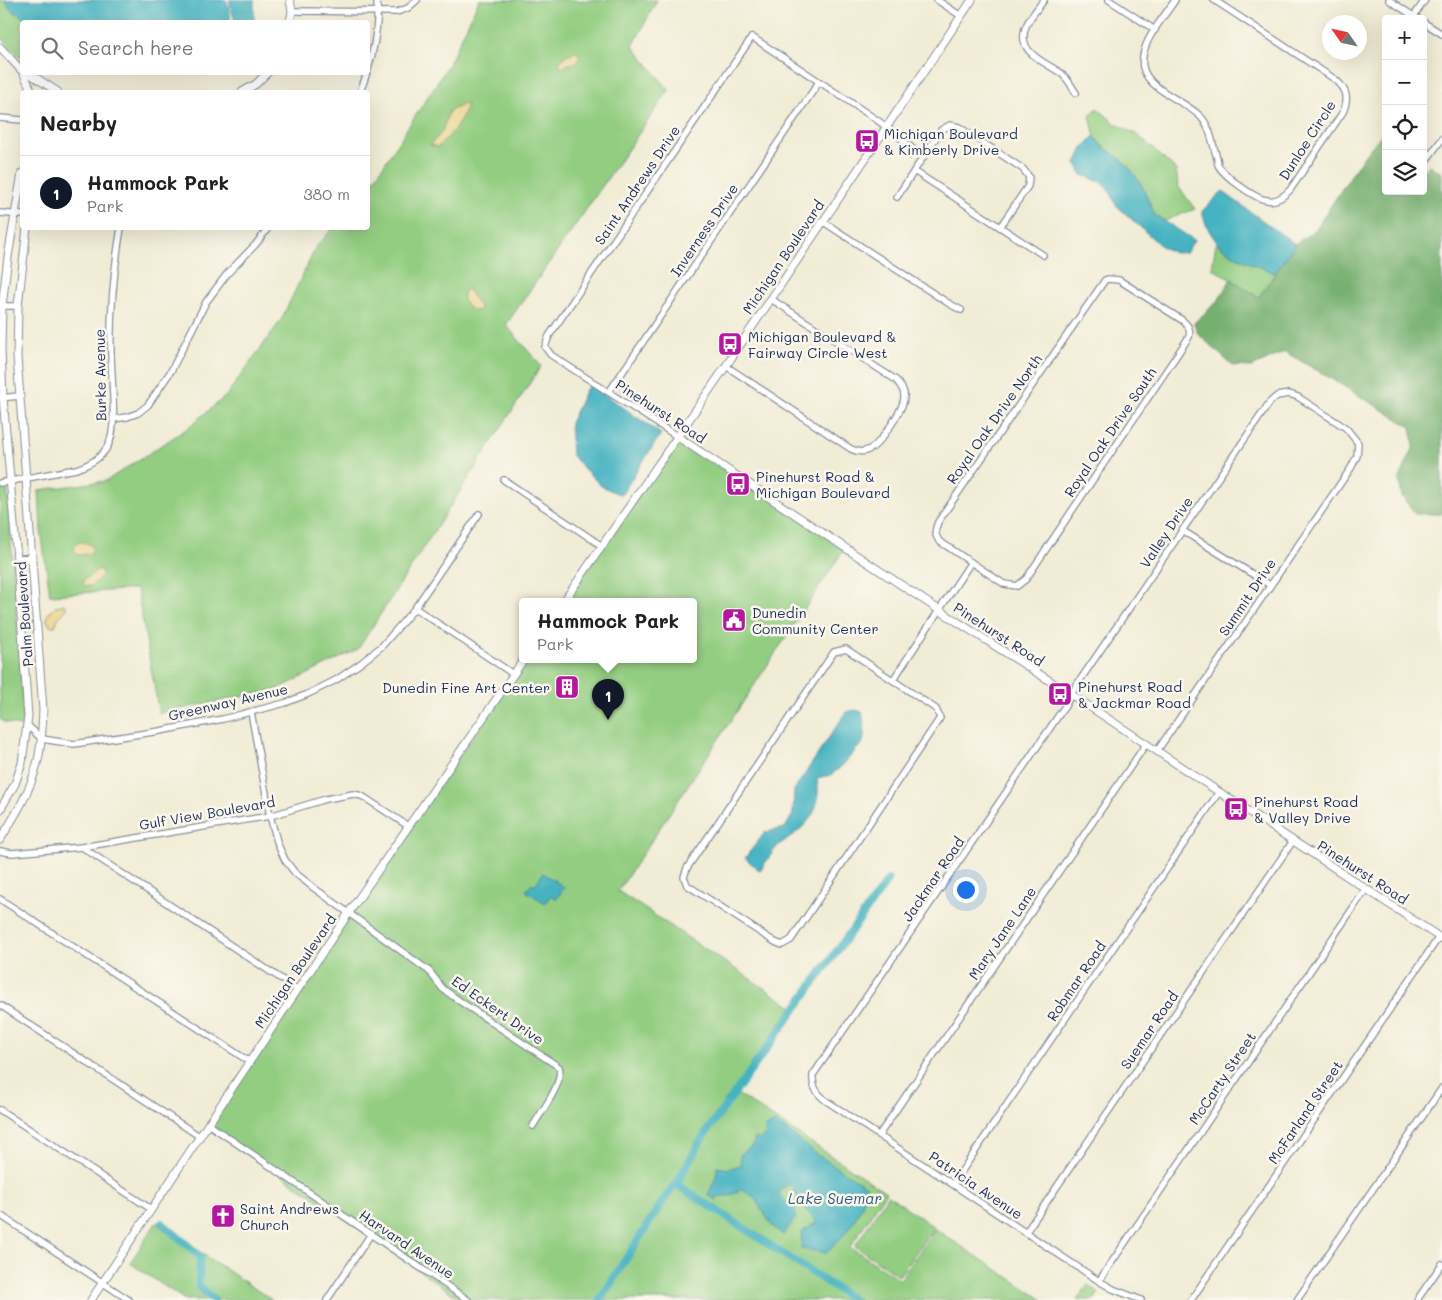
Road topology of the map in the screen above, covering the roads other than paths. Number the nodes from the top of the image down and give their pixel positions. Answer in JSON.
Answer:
{"nodes":[{"id":1,"x":290,"y":0,"type":"edge"},
{"id":2,"x":377,"y":0,"type":"edge"},
{"id":3,"x":417,"y":0,"type":"edge"},
{"id":4,"x":937,"y":0,"type":"edge"},
{"id":5,"x":972,"y":0,"type":"edge"},
{"id":6,"x":1044,"y":0,"type":"edge"},
{"id":7,"x":1109,"y":0,"type":"edge"},
{"id":8,"x":1175,"y":0,"type":"edge"},
{"id":9,"x":1214,"y":0,"type":"edge"},
{"id":10,"x":1389,"y":0,"type":"edge"},
{"id":11,"x":1425,"y":0,"type":"edge"},
{"id":12,"x":292,"y":11,"type":"junction"},
{"id":13,"x":378,"y":12,"type":"junction"},
{"id":14,"x":1412,"y":15,"type":"edge"},
{"id":15,"x":1418,"y":15,"type":"edge"},
{"id":16,"x":961,"y":16,"type":"junction"},
{"id":17,"x":290,"y":20,"type":"edge"},
{"id":18,"x":1427,"y":25,"type":"edge"},
{"id":19,"x":1155,"y":30,"type":"junction"},
{"id":20,"x":1442,"y":34,"type":"edge"},
{"id":21,"x":0,"y":47,"type":"edge"},
{"id":22,"x":370,"y":65,"type":"edge"},
{"id":23,"x":20,"y":68,"type":"edge"},
{"id":24,"x":25,"y":75,"type":"edge"},
{"id":25,"x":30,"y":75,"type":"edge"},
{"id":26,"x":265,"y":75,"type":"edge"},
{"id":27,"x":366,"y":75,"type":"edge"},
{"id":28,"x":819,"y":82,"type":"junction"},
{"id":29,"x":31,"y":90,"type":"edge"},
{"id":30,"x":55,"y":90,"type":"edge"},
{"id":31,"x":246,"y":90,"type":"edge"},
{"id":32,"x":361,"y":90,"type":"edge"},
{"id":33,"x":1076,"y":93,"type":"dead end"},
{"id":34,"x":0,"y":118,"type":"edge"},
{"id":35,"x":20,"y":120,"type":"edge"},
{"id":36,"x":886,"y":127,"type":"junction"},
{"id":37,"x":1442,"y":139,"type":"edge"},
{"id":38,"x":923,"y":158,"type":"junction"},
{"id":39,"x":1427,"y":162,"type":"edge"},
{"id":40,"x":914,"y":171,"type":"junction"},
{"id":41,"x":20,"y":184,"type":"edge"},
{"id":42,"x":898,"y":198,"type":"dead end"},
{"id":43,"x":0,"y":214,"type":"edge"},
{"id":44,"x":14,"y":215,"type":"junction"},
{"id":45,"x":20,"y":215,"type":"edge"},
{"id":46,"x":822,"y":221,"type":"junction"},
{"id":47,"x":1000,"y":228,"type":"junction"},
{"id":48,"x":27,"y":230,"type":"edge"},
{"id":49,"x":121,"y":230,"type":"edge"},
{"id":50,"x":266,"y":230,"type":"edge"},
{"id":51,"x":1043,"y":255,"type":"dead end"},
{"id":52,"x":1105,"y":280,"type":"joint"},
{"id":53,"x":771,"y":299,"type":"junction"},
{"id":54,"x":1,"y":306,"type":"edge"},
{"id":55,"x":18,"y":306,"type":"junction"},
{"id":56,"x":961,"y":310,"type":"dead end"},
{"id":57,"x":545,"y":347,"type":"joint"},
{"id":58,"x":726,"y":366,"type":"junction"},
{"id":59,"x":609,"y":392,"type":"junction"},
{"id":60,"x":1290,"y":394,"type":"joint"},
{"id":61,"x":19,"y":396,"type":"junction"},
{"id":62,"x":2,"y":398,"type":"edge"},
{"id":63,"x":113,"y":419,"type":"junction"},
{"id":64,"x":678,"y":437,"type":"junction"},
{"id":65,"x":25,"y":478,"type":"junction"},
{"id":66,"x":504,"y":480,"type":"dead end"},
{"id":67,"x":11,"y":481,"type":"junction"},
{"id":68,"x":0,"y":483,"type":"edge"},
{"id":69,"x":479,"y":514,"type":"dead end"},
{"id":70,"x":1183,"y":530,"type":"junction"},
{"id":71,"x":602,"y":546,"type":"junction"},
{"id":72,"x":32,"y":558,"type":"junction"},
{"id":73,"x":17,"y":559,"type":"junction"},
{"id":74,"x":971,"y":562,"type":"junction"},
{"id":75,"x":1270,"y":585,"type":"junction"},
{"id":76,"x":566,"y":598,"type":"edge"},
{"id":77,"x":415,"y":608,"type":"junction"},
{"id":78,"x":939,"y":610,"type":"junction"},
{"id":79,"x":521,"y":663,"type":"edge"},
{"id":80,"x":513,"y":674,"type":"junction"},
{"id":81,"x":893,"y":680,"type":"junction"},
{"id":82,"x":1072,"y":695,"type":"junction"},
{"id":83,"x":251,"y":712,"type":"junction"},
{"id":84,"x":27,"y":726,"type":"junction"},
{"id":85,"x":42,"y":739,"type":"junction"},
{"id":86,"x":1146,"y":744,"type":"junction"},
{"id":87,"x":1157,"y":751,"type":"junction"},
{"id":88,"x":1219,"y":792,"type":"junction"},
{"id":89,"x":0,"y":810,"type":"edge"},
{"id":90,"x":270,"y":816,"type":"junction"},
{"id":91,"x":408,"y":826,"type":"junction"},
{"id":92,"x":0,"y":840,"type":"edge"},
{"id":93,"x":1293,"y":841,"type":"junction"},
{"id":94,"x":82,"y":847,"type":"junction"},
{"id":95,"x":0,"y":851,"type":"edge"},
{"id":96,"x":1366,"y":889,"type":"junction"},
{"id":97,"x":0,"y":899,"type":"edge"},
{"id":98,"x":348,"y":914,"type":"junction"},
{"id":99,"x":1441,"y":938,"type":"edge"},
{"id":100,"x":298,"y":990,"type":"junction"},
{"id":101,"x":0,"y":1005,"type":"edge"},
{"id":102,"x":250,"y":1062,"type":"junction"},
{"id":103,"x":813,"y":1076,"type":"joint"},
{"id":104,"x":1442,"y":1088,"type":"edge"},
{"id":105,"x":0,"y":1110,"type":"edge"},
{"id":106,"x":208,"y":1124,"type":"junction"},
{"id":107,"x":533,"y":1126,"type":"dead end"},
{"id":108,"x":879,"y":1135,"type":"junction"},
{"id":109,"x":199,"y":1136,"type":"junction"},
{"id":110,"x":953,"y":1184,"type":"junction"},
{"id":111,"x":151,"y":1209,"type":"junction"},
{"id":112,"x":0,"y":1215,"type":"edge"},
{"id":113,"x":1026,"y":1232,"type":"junction"},
{"id":114,"x":371,"y":1234,"type":"junction"},
{"id":115,"x":1442,"y":1264,"type":"edge"},
{"id":116,"x":1099,"y":1281,"type":"junction"},
{"id":117,"x":103,"y":1282,"type":"junction"},
{"id":118,"x":91,"y":1300,"type":"edge"},
{"id":119,"x":129,"y":1300,"type":"edge"},
{"id":120,"x":327,"y":1300,"type":"edge"},
{"id":121,"x":468,"y":1300,"type":"edge"},
{"id":122,"x":1141,"y":1300,"type":"edge"},
{"id":123,"x":1191,"y":1300,"type":"edge"},
{"id":124,"x":1297,"y":1300,"type":"edge"},
{"id":125,"x":1417,"y":1300,"type":"edge"}],
"edges":[{"from":1,"to":12,"type":"street"},
{"from":2,"to":13,"type":"street"},
{"from":3,"to":13,"type":"street"},
{"from":4,"to":16,"type":"street"},
{"from":5,"to":16,"type":"street","name":"Michigan Boulevard"},
{"from":6,"to":33,"type":"street"},
{"from":7,"to":19,"type":"street"},
{"from":8,"to":19,"type":"street","name":"Dunloe Circle"},
{"from":9,"to":19,"type":"street","name":"Dunloe Circle"},
{"from":10,"to":14,"type":"street"},
{"from":11,"to":15,"type":"street"},
{"from":12,"to":13,"type":"street"},
{"from":12,"to":17,"type":"street"},
{"from":13,"to":22,"type":"street"},
{"from":16,"to":36,"type":"street","name":"Michigan Boulevard"},
{"from":18,"to":20,"type":"street"},
{"from":21,"to":23,"type":"street"},
{"from":24,"to":29,"type":"street"},
{"from":25,"to":30,"type":"street"},
{"from":26,"to":31,"type":"street"},
{"from":27,"to":32,"type":"street"},
{"from":28,"to":36,"type":"street"},
{"from":28,"to":57,"type":"street","name":"Saint Andrews Drive"},
{"from":28,"to":59,"type":"street","name":"Inverness Drive"},
{"from":34,"to":35,"type":"street"},
{"from":36,"to":38,"type":"street"},
{"from":36,"to":46,"type":"street","name":"Michigan Boulevard"},
{"from":37,"to":39,"type":"street"},
{"from":38,"to":40,"type":"street"},
{"from":38,"to":47,"type":"street"},
{"from":40,"to":42,"type":"street"},
{"from":40,"to":47,"type":"street"},
{"from":41,"to":44,"type":"street","name":"Palm Boulevard"},
{"from":43,"to":44,"type":"street"},
{"from":44,"to":45,"type":"street"},
{"from":44,"to":54,"type":"street","name":"Palm Boulevard"},
{"from":46,"to":53,"type":"street","name":"Michigan Boulevard"},
{"from":46,"to":56,"type":"street"},
{"from":47,"to":51,"type":"street"},
{"from":48,"to":55,"type":"street","name":"Palm Boulevard"},
{"from":49,"to":63,"type":"street","name":"Burke Avenue"},
{"from":50,"to":63,"type":"street"},
{"from":52,"to":74,"type":"street","name":"Royal Oak Drive North"},
{"from":52,"to":74,"type":"street","name":"Royal Oak Drive South"},
{"from":53,"to":58,"type":"street","name":"Michigan Boulevard"},
{"from":53,"to":58,"type":"street"},
{"from":54,"to":55,"type":"street"},
{"from":54,"to":62,"type":"street","name":"Palm Boulevard"},
{"from":55,"to":61,"type":"street","name":"Palm Boulevard"},
{"from":57,"to":59,"type":"street","name":"Pinehurst Road"},
{"from":58,"to":64,"type":"street","name":"Michigan Boulevard"},
{"from":59,"to":64,"type":"street","name":"Pinehurst Road"},
{"from":60,"to":70,"type":"street","name":"Valley Drive"},
{"from":60,"to":75,"type":"street","name":"Summit Drive"},
{"from":61,"to":62,"type":"street"},
{"from":61,"to":65,"type":"street","name":"Palm Boulevard"},
{"from":62,"to":67,"type":"street","name":"Palm Boulevard"},
{"from":63,"to":65,"type":"street","name":"Burke Avenue"},
{"from":64,"to":71,"type":"street","name":"Michigan Boulevard"},
{"from":64,"to":78,"type":"street","name":"Pinehurst Road"},
{"from":65,"to":67,"type":"street","name":"Burke Avenue"},
{"from":65,"to":72,"type":"street","name":"Palm Boulevard"},
{"from":66,"to":71,"type":"street"},
{"from":67,"to":68,"type":"street","name":"Burke Avenue"},
{"from":67,"to":73,"type":"street","name":"Palm Boulevard"},
{"from":69,"to":77,"type":"street","name":"Greenway Avenue"},
{"from":70,"to":75,"type":"street"},
{"from":70,"to":82,"type":"street","name":"Valley Drive"},
{"from":71,"to":76,"type":"street","name":"Michigan Boulevard"},
{"from":72,"to":73,"type":"street"},
{"from":72,"to":85,"type":"street","name":"Palm Boulevard"},
{"from":73,"to":84,"type":"street","name":"Palm Boulevard"},
{"from":74,"to":78,"type":"street"},
{"from":75,"to":87,"type":"street","name":"Summit Drive"},
{"from":77,"to":80,"type":"street"},
{"from":77,"to":83,"type":"street","name":"Greenway Avenue"},
{"from":78,"to":81,"type":"street"},
{"from":78,"to":82,"type":"street","name":"Pinehurst Road"},
{"from":79,"to":80,"type":"street","name":"Michigan Boulevard"},
{"from":80,"to":91,"type":"street","name":"Michigan Boulevard"},
{"from":81,"to":81,"type":"street"},
{"from":82,"to":86,"type":"street","name":"Pinehurst Road"},
{"from":82,"to":103,"type":"street","name":"Jackmar Road"},
{"from":83,"to":85,"type":"street","name":"Greenway Avenue"},
{"from":83,"to":90,"type":"street"},
{"from":84,"to":85,"type":"street"},
{"from":84,"to":89,"type":"street","name":"Palm Boulevard"},
{"from":85,"to":92,"type":"street","name":"Palm Boulevard"},
{"from":86,"to":87,"type":"street","name":"Pinehurst Road"},
{"from":86,"to":108,"type":"street","name":"Mary Jane Lane"},
{"from":87,"to":88,"type":"street","name":"Pinehurst Road"},
{"from":88,"to":93,"type":"street","name":"Pinehurst Road"},
{"from":88,"to":110,"type":"street","name":"Robmar Road"},
{"from":90,"to":91,"type":"street","name":"Gulf View Boulevard"},
{"from":90,"to":94,"type":"street","name":"Gulf View Boulevard"},
{"from":90,"to":98,"type":"street"},
{"from":91,"to":98,"type":"street","name":"Michigan Boulevard"},
{"from":93,"to":96,"type":"street","name":"Pinehurst Road"},
{"from":93,"to":113,"type":"street","name":"Suemar Road"},
{"from":94,"to":95,"type":"street","name":"Gulf View Boulevard"},
{"from":94,"to":100,"type":"street"},
{"from":96,"to":99,"type":"street","name":"Pinehurst Road"},
{"from":96,"to":116,"type":"street","name":"McCarty Street"},
{"from":97,"to":102,"type":"street"},
{"from":98,"to":100,"type":"street","name":"Michigan Boulevard"},
{"from":98,"to":107,"type":"street","name":"Ed Eckert Drive"},
{"from":99,"to":123,"type":"street","name":"McFarland Street"},
{"from":100,"to":102,"type":"street","name":"Michigan Boulevard"},
{"from":101,"to":109,"type":"street"},
{"from":102,"to":106,"type":"street","name":"Michigan Boulevard"},
{"from":103,"to":108,"type":"street","name":"Patricia Avenue"},
{"from":104,"to":124,"type":"street"},
{"from":105,"to":111,"type":"street"},
{"from":106,"to":109,"type":"street","name":"Michigan Boulevard"},
{"from":106,"to":114,"type":"street","name":"Harvard Avenue"},
{"from":108,"to":110,"type":"street","name":"Patricia Avenue"},
{"from":109,"to":111,"type":"street","name":"Michigan Boulevard"},
{"from":110,"to":113,"type":"street","name":"Patricia Avenue"},
{"from":111,"to":117,"type":"street","name":"Michigan Boulevard"},
{"from":112,"to":117,"type":"street"},
{"from":113,"to":116,"type":"street","name":"Patricia Avenue"},
{"from":114,"to":120,"type":"street"},
{"from":114,"to":121,"type":"street","name":"Harvard Avenue"},
{"from":115,"to":125,"type":"street"},
{"from":116,"to":122,"type":"street","name":"Patricia Avenue"},
{"from":117,"to":118,"type":"street","name":"Michigan Boulevard"},
{"from":117,"to":119,"type":"street"}]}
